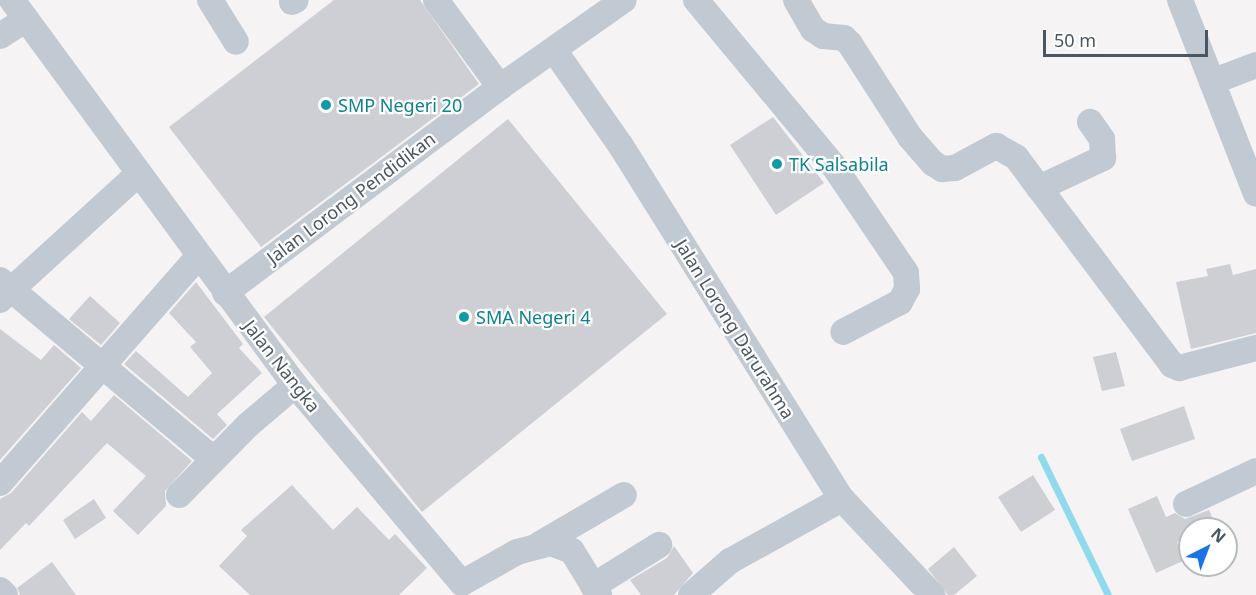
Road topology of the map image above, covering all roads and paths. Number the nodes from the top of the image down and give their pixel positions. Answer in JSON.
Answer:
{"nodes":[{"id":1,"x":210,"y":0,"type":"edge"},
{"id":2,"x":436,"y":0,"type":"edge"},
{"id":3,"x":624,"y":0,"type":"edge"},
{"id":4,"x":696,"y":0,"type":"edge"},
{"id":5,"x":796,"y":0,"type":"edge"},
{"id":6,"x":1180,"y":0,"type":"edge"},
{"id":7,"x":19,"y":10,"type":"edge"},
{"id":8,"x":0,"y":36,"type":"edge"},
{"id":9,"x":236,"y":42,"type":"dead end"},
{"id":10,"x":554,"y":50,"type":"junction"},
{"id":11,"x":1256,"y":65,"type":"edge"},
{"id":12,"x":1212,"y":82,"type":"junction"},
{"id":13,"x":500,"y":87,"type":"junction"},
{"id":14,"x":1090,"y":122,"type":"dead end"},
{"id":15,"x":139,"y":173,"type":"junction"},
{"id":16,"x":1039,"y":188,"type":"junction"},
{"id":17,"x":1256,"y":194,"type":"edge"},
{"id":18,"x":198,"y":257,"type":"junction"},
{"id":19,"x":4,"y":290,"type":"edge"},
{"id":20,"x":225,"y":293,"type":"junction"},
{"id":21,"x":843,"y":332,"type":"dead end"},
{"id":22,"x":1256,"y":348,"type":"edge"},
{"id":23,"x":101,"y":367,"type":"junction"},
{"id":24,"x":295,"y":385,"type":"junction"},
{"id":25,"x":213,"y":459,"type":"junction"},
{"id":26,"x":1256,"y":471,"type":"edge"},
{"id":27,"x":0,"y":483,"type":"edge"},
{"id":28,"x":179,"y":495,"type":"dead end"},
{"id":29,"x":624,"y":495,"type":"dead end"},
{"id":30,"x":842,"y":499,"type":"junction"},
{"id":31,"x":1186,"y":504,"type":"dead end"},
{"id":32,"x":539,"y":544,"type":"junction"},
{"id":33,"x":660,"y":545,"type":"dead end"},
{"id":34,"x":455,"y":589,"type":"edge"},
{"id":35,"x":0,"y":590,"type":"edge"},
{"id":36,"x":596,"y":590,"type":"edge"},
{"id":37,"x":5,"y":595,"type":"edge"},
{"id":38,"x":691,"y":595,"type":"edge"},
{"id":39,"x":932,"y":595,"type":"edge"}],
"edges":[{"from":1,"to":9,"type":"street"},
{"from":2,"to":13,"type":"street"},
{"from":3,"to":10,"type":"street","name":"Jalan Lorong Pendidikan"},
{"from":4,"to":21,"type":"street"},
{"from":5,"to":16,"type":"street"},
{"from":6,"to":12,"type":"street"},
{"from":7,"to":8,"type":"street"},
{"from":7,"to":15,"type":"street","name":"Jalan Nangka"},
{"from":10,"to":13,"type":"street","name":"Jalan Lorong Pendidikan"},
{"from":10,"to":30,"type":"street","name":"Jalan Lorong Darurahma"},
{"from":11,"to":12,"type":"street"},
{"from":12,"to":17,"type":"street"},
{"from":13,"to":20,"type":"street","name":"Jalan Lorong Pendidikan"},
{"from":14,"to":16,"type":"street"},
{"from":15,"to":18,"type":"street","name":"Jalan Nangka"},
{"from":15,"to":19,"type":"street"},
{"from":16,"to":22,"type":"street"},
{"from":18,"to":20,"type":"street","name":"Jalan Nangka"},
{"from":18,"to":23,"type":"street"},
{"from":19,"to":23,"type":"street"},
{"from":20,"to":24,"type":"street","name":"Jalan Nangka"},
{"from":23,"to":25,"type":"street"},
{"from":23,"to":27,"type":"street"},
{"from":24,"to":25,"type":"street"},
{"from":24,"to":34,"type":"street","name":"Jalan Nangka"},
{"from":25,"to":28,"type":"street"},
{"from":26,"to":31,"type":"street"},
{"from":29,"to":32,"type":"street","name":"Jalan Nangka"},
{"from":30,"to":38,"type":"street"},
{"from":30,"to":39,"type":"street","name":"Jalan Lorong Darurahma"},
{"from":32,"to":34,"type":"street","name":"Jalan Nangka"},
{"from":32,"to":36,"type":"street"},
{"from":33,"to":36,"type":"street"},
{"from":35,"to":37,"type":"street"}]}
